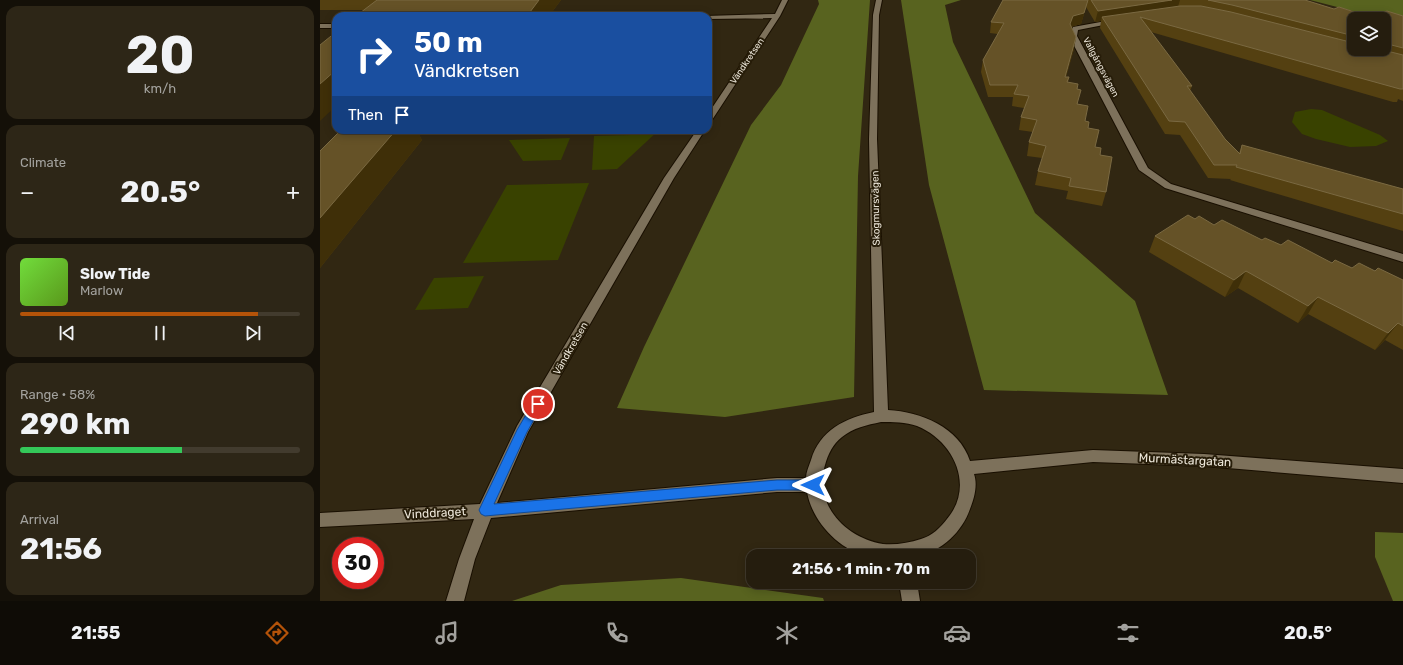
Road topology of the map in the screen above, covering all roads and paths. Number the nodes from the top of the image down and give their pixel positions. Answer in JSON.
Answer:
{"nodes":[{"id":1,"x":784,"y":0,"type":"edge"},
{"id":2,"x":879,"y":0,"type":"edge"},
{"id":3,"x":777,"y":16,"type":"junction"},
{"id":4,"x":712,"y":17,"type":"edge"},
{"id":5,"x":1127,"y":20,"type":"edge"},
{"id":6,"x":320,"y":26,"type":"edge"},
{"id":7,"x":332,"y":26,"type":"edge"},
{"id":8,"x":712,"y":114,"type":"edge"},
{"id":9,"x":698,"y":134,"type":"edge"},
{"id":10,"x":1403,"y":258,"type":"edge"},
{"id":11,"x":881,"y":416,"type":"junction"},
{"id":12,"x":966,"y":468,"type":"junction"},
{"id":13,"x":1403,"y":476,"type":"edge"},
{"id":14,"x":813,"y":485,"type":"junction"},
{"id":15,"x":485,"y":510,"type":"junction"},
{"id":16,"x":320,"y":520,"type":"edge"},
{"id":17,"x":872,"y":549,"type":"edge"},
{"id":18,"x":916,"y":549,"type":"edge"},
{"id":19,"x":909,"y":589,"type":"edge"},
{"id":20,"x":455,"y":601,"type":"edge"},
{"id":21,"x":911,"y":601,"type":"edge"}],
"edges":[{"from":1,"to":3,"type":"street","name":"Vändkretsen"},
{"from":2,"to":11,"type":"street","name":"Skogmursvägen"},
{"from":3,"to":4,"type":"street"},
{"from":3,"to":8,"type":"street","name":"Vändkretsen"},
{"from":5,"to":10,"type":"street","name":"Vallgångsvägen"},
{"from":6,"to":7,"type":"street"},
{"from":9,"to":15,"type":"street","name":"Vändkretsen"},
{"from":11,"to":12,"type":"street"},
{"from":11,"to":14,"type":"street"},
{"from":12,"to":13,"type":"street","name":"Murmästargatan"},
{"from":12,"to":18,"type":"street"},
{"from":14,"to":15,"type":"street","name":"Vinddraget"},
{"from":14,"to":17,"type":"street"},
{"from":15,"to":16,"type":"street","name":"Vinddraget"},
{"from":15,"to":20,"type":"street","name":"Vändkretsen"},
{"from":19,"to":21,"type":"street"}]}
